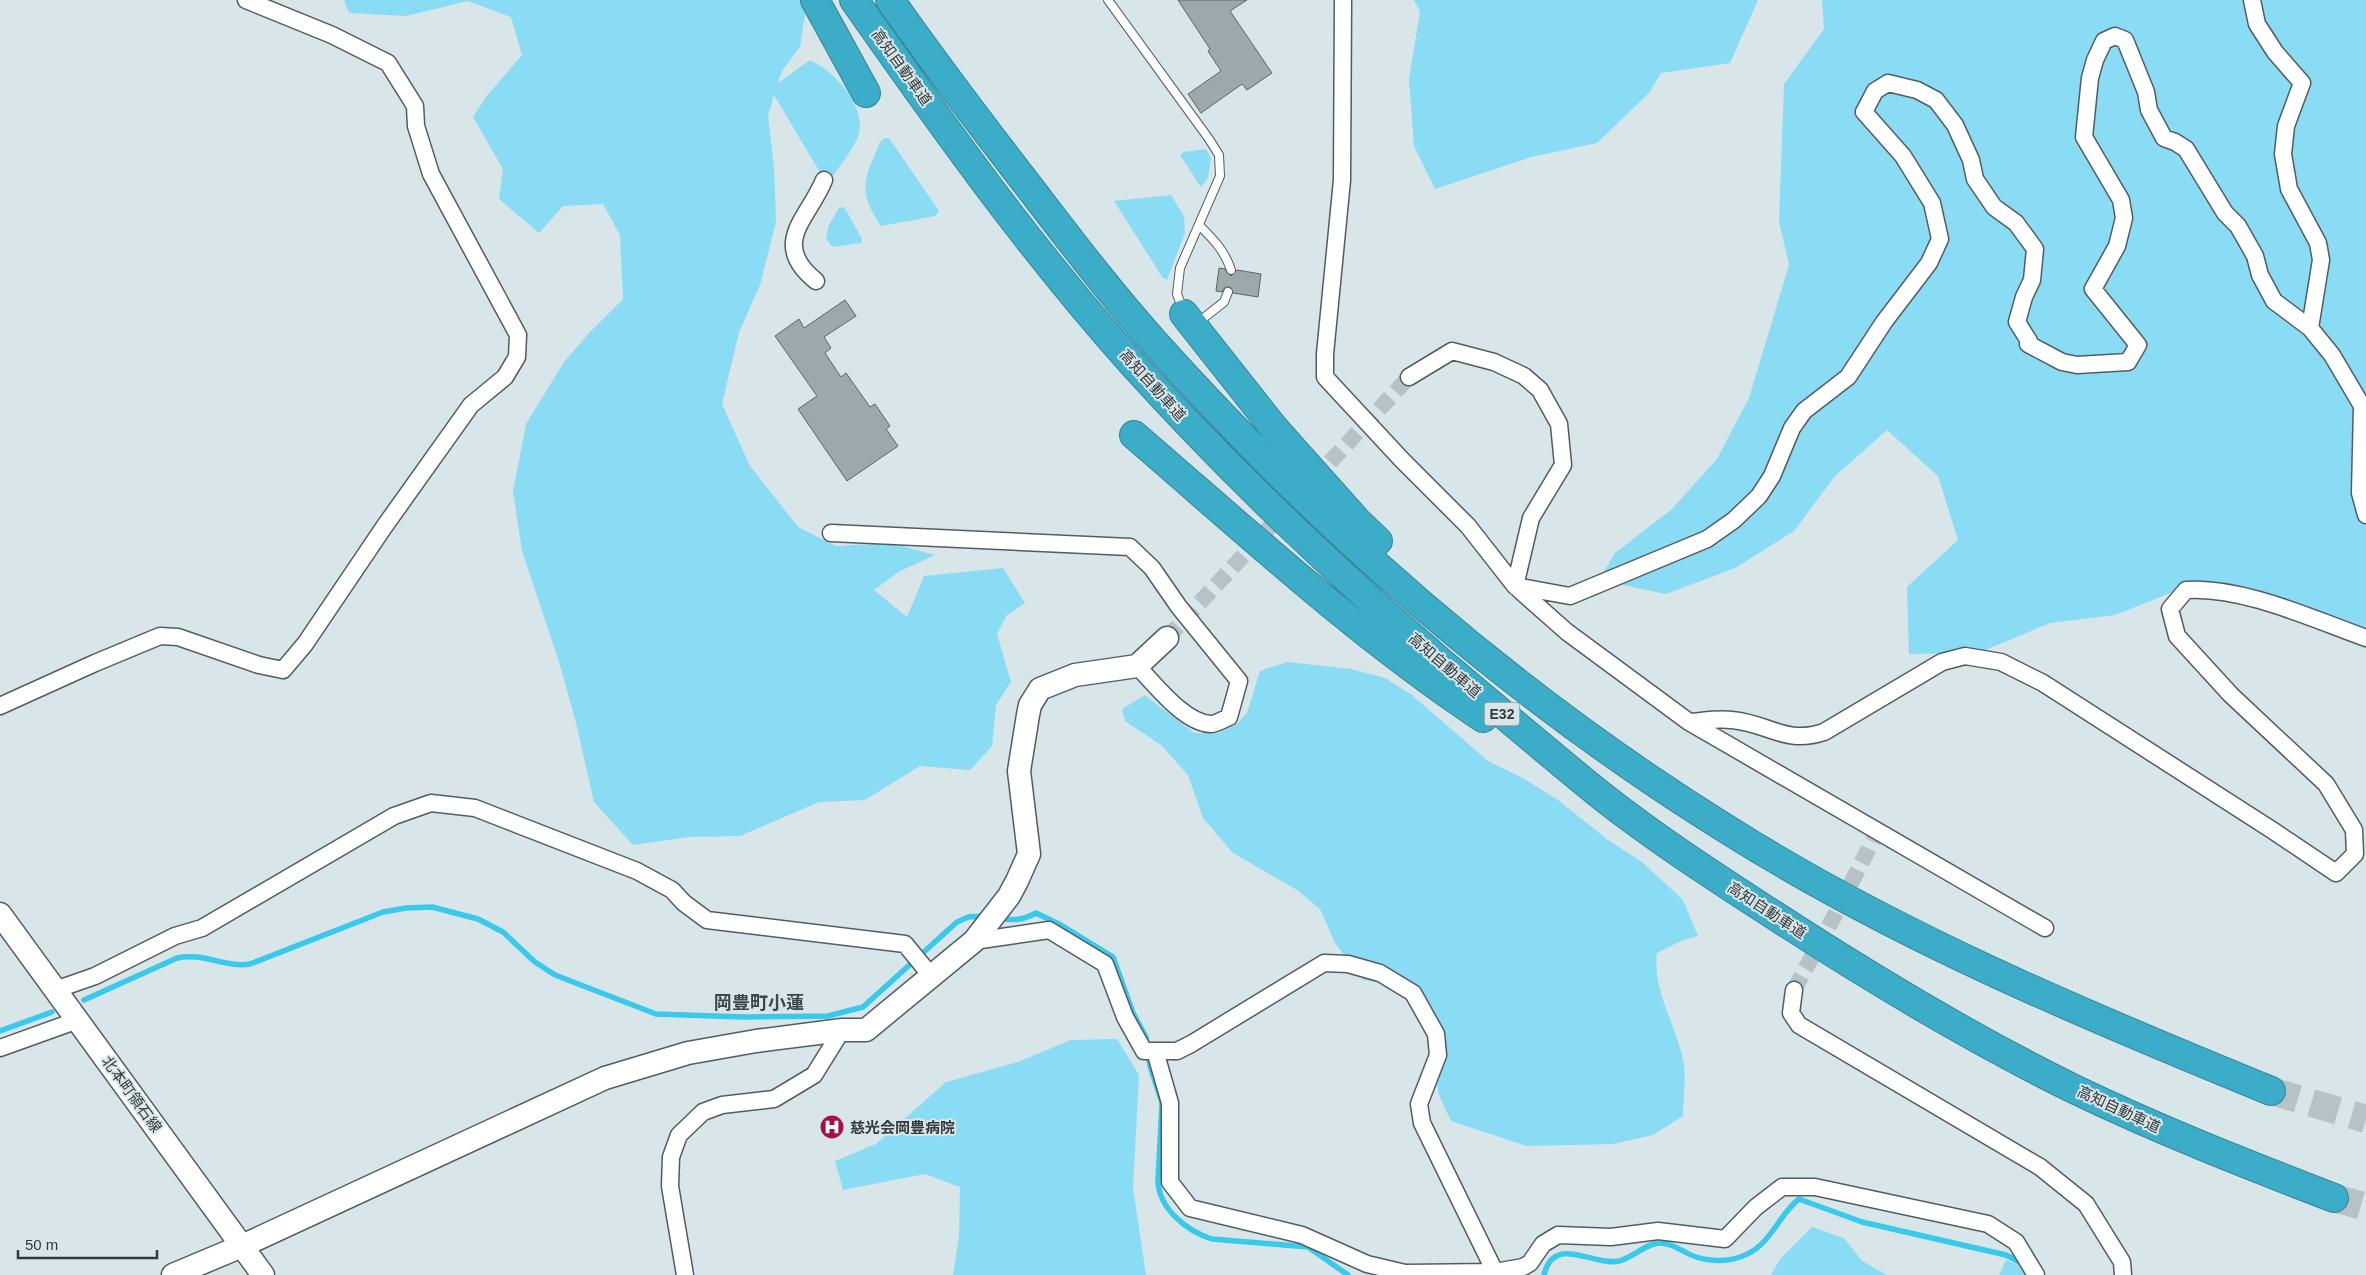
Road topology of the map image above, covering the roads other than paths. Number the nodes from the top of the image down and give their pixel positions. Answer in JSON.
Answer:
{"nodes":[{"id":1,"x":246,"y":0,"type":"edge"},
{"id":2,"x":815,"y":0,"type":"edge"},
{"id":3,"x":854,"y":0,"type":"edge"},
{"id":4,"x":890,"y":0,"type":"edge"},
{"id":5,"x":1108,"y":0,"type":"edge"},
{"id":6,"x":1342,"y":0,"type":"edge"},
{"id":7,"x":2252,"y":0,"type":"edge"},
{"id":8,"x":866,"y":93,"type":"dead end"},
{"id":9,"x":824,"y":180,"type":"dead end"},
{"id":10,"x":1200,"y":226,"type":"junction"},
{"id":11,"x":1231,"y":270,"type":"dead end"},
{"id":12,"x":816,"y":281,"type":"dead end"},
{"id":13,"x":1228,"y":292,"type":"dead end"},
{"id":14,"x":1188,"y":320,"type":"junction"},
{"id":15,"x":2310,"y":328,"type":"junction"},
{"id":16,"x":1410,"y":377,"type":"tunnel mouth"},
{"id":17,"x":1134,"y":435,"type":"dead end"},
{"id":18,"x":2366,"y":515,"type":"edge"},
{"id":19,"x":831,"y":533,"type":"dead end"},
{"id":20,"x":1515,"y":586,"type":"junction"},
{"id":21,"x":1167,"y":638,"type":"tunnel mouth"},
{"id":22,"x":2366,"y":638,"type":"edge"},
{"id":23,"x":1137,"y":666,"type":"junction"},
{"id":24,"x":0,"y":706,"type":"edge"},
{"id":25,"x":1689,"y":722,"type":"junction"},
{"id":26,"x":1606,"y":749,"type":"junction"},
{"id":27,"x":1605,"y":799,"type":"junction"},
{"id":28,"x":0,"y":914,"type":"edge"},
{"id":29,"x":2045,"y":928,"type":"dead end"},
{"id":30,"x":980,"y":934,"type":"junction"},
{"id":31,"x":927,"y":970,"type":"junction"},
{"id":32,"x":55,"y":990,"type":"junction"},
{"id":33,"x":1794,"y":990,"type":"tunnel mouth"},
{"id":34,"x":78,"y":1020,"type":"junction"},
{"id":35,"x":842,"y":1030,"type":"junction"},
{"id":36,"x":0,"y":1048,"type":"edge"},
{"id":37,"x":1150,"y":1051,"type":"junction"},
{"id":38,"x":2270,"y":1091,"type":"tunnel mouth"},
{"id":39,"x":2334,"y":1198,"type":"tunnel mouth"},
{"id":40,"x":242,"y":1246,"type":"junction"},
{"id":41,"x":1495,"y":1272,"type":"junction"},
{"id":42,"x":173,"y":1275,"type":"edge"},
{"id":43,"x":263,"y":1275,"type":"edge"},
{"id":44,"x":685,"y":1275,"type":"edge"},
{"id":45,"x":2036,"y":1275,"type":"edge"},
{"id":46,"x":2123,"y":1275,"type":"edge"}],
"edges":[{"from":1,"to":24,"type":"street"},
{"from":2,"to":8,"type":"highway"},
{"from":3,"to":27,"type":"highway","name":"高知自動車道","number":"E32"},
{"from":4,"to":26,"type":"highway","name":"高知自動車道","number":"E32"},
{"from":5,"to":10,"type":"lane"},
{"from":6,"to":20,"type":"street"},
{"from":7,"to":15,"type":"street"},
{"from":9,"to":12,"type":"street"},
{"from":10,"to":11,"type":"lane"},
{"from":10,"to":14,"type":"lane"},
{"from":13,"to":14,"type":"lane"},
{"from":14,"to":26,"type":"highway"},
{"from":15,"to":18,"type":"street"},
{"from":15,"to":20,"type":"street"},
{"from":16,"to":20,"type":"street"},
{"from":17,"to":27,"type":"highway"},
{"from":19,"to":23,"type":"street"},
{"from":20,"to":25,"type":"street"},
{"from":21,"to":23,"type":"street"},
{"from":22,"to":25,"type":"street"},
{"from":23,"to":30,"type":"street"},
{"from":25,"to":29,"type":"street"},
{"from":26,"to":38,"type":"highway","name":"高知自動車道","number":"E32"},
{"from":27,"to":39,"type":"highway","name":"高知自動車道","number":"E32"},
{"from":28,"to":32,"type":"street","name":"北本町領石線"},
{"from":30,"to":31,"type":"street"},
{"from":30,"to":37,"type":"street"},
{"from":31,"to":32,"type":"street"},
{"from":31,"to":35,"type":"street"},
{"from":32,"to":34,"type":"street","name":"北本町領石線"},
{"from":33,"to":46,"type":"street"},
{"from":34,"to":36,"type":"street"},
{"from":34,"to":40,"type":"street","name":"北本町領石線"},
{"from":35,"to":40,"type":"street"},
{"from":35,"to":44,"type":"street"},
{"from":37,"to":41,"type":"street"},
{"from":37,"to":41,"type":"street"},
{"from":40,"to":42,"type":"street"},
{"from":40,"to":43,"type":"street","name":"北本町領石線"},
{"from":41,"to":45,"type":"street"}]}
